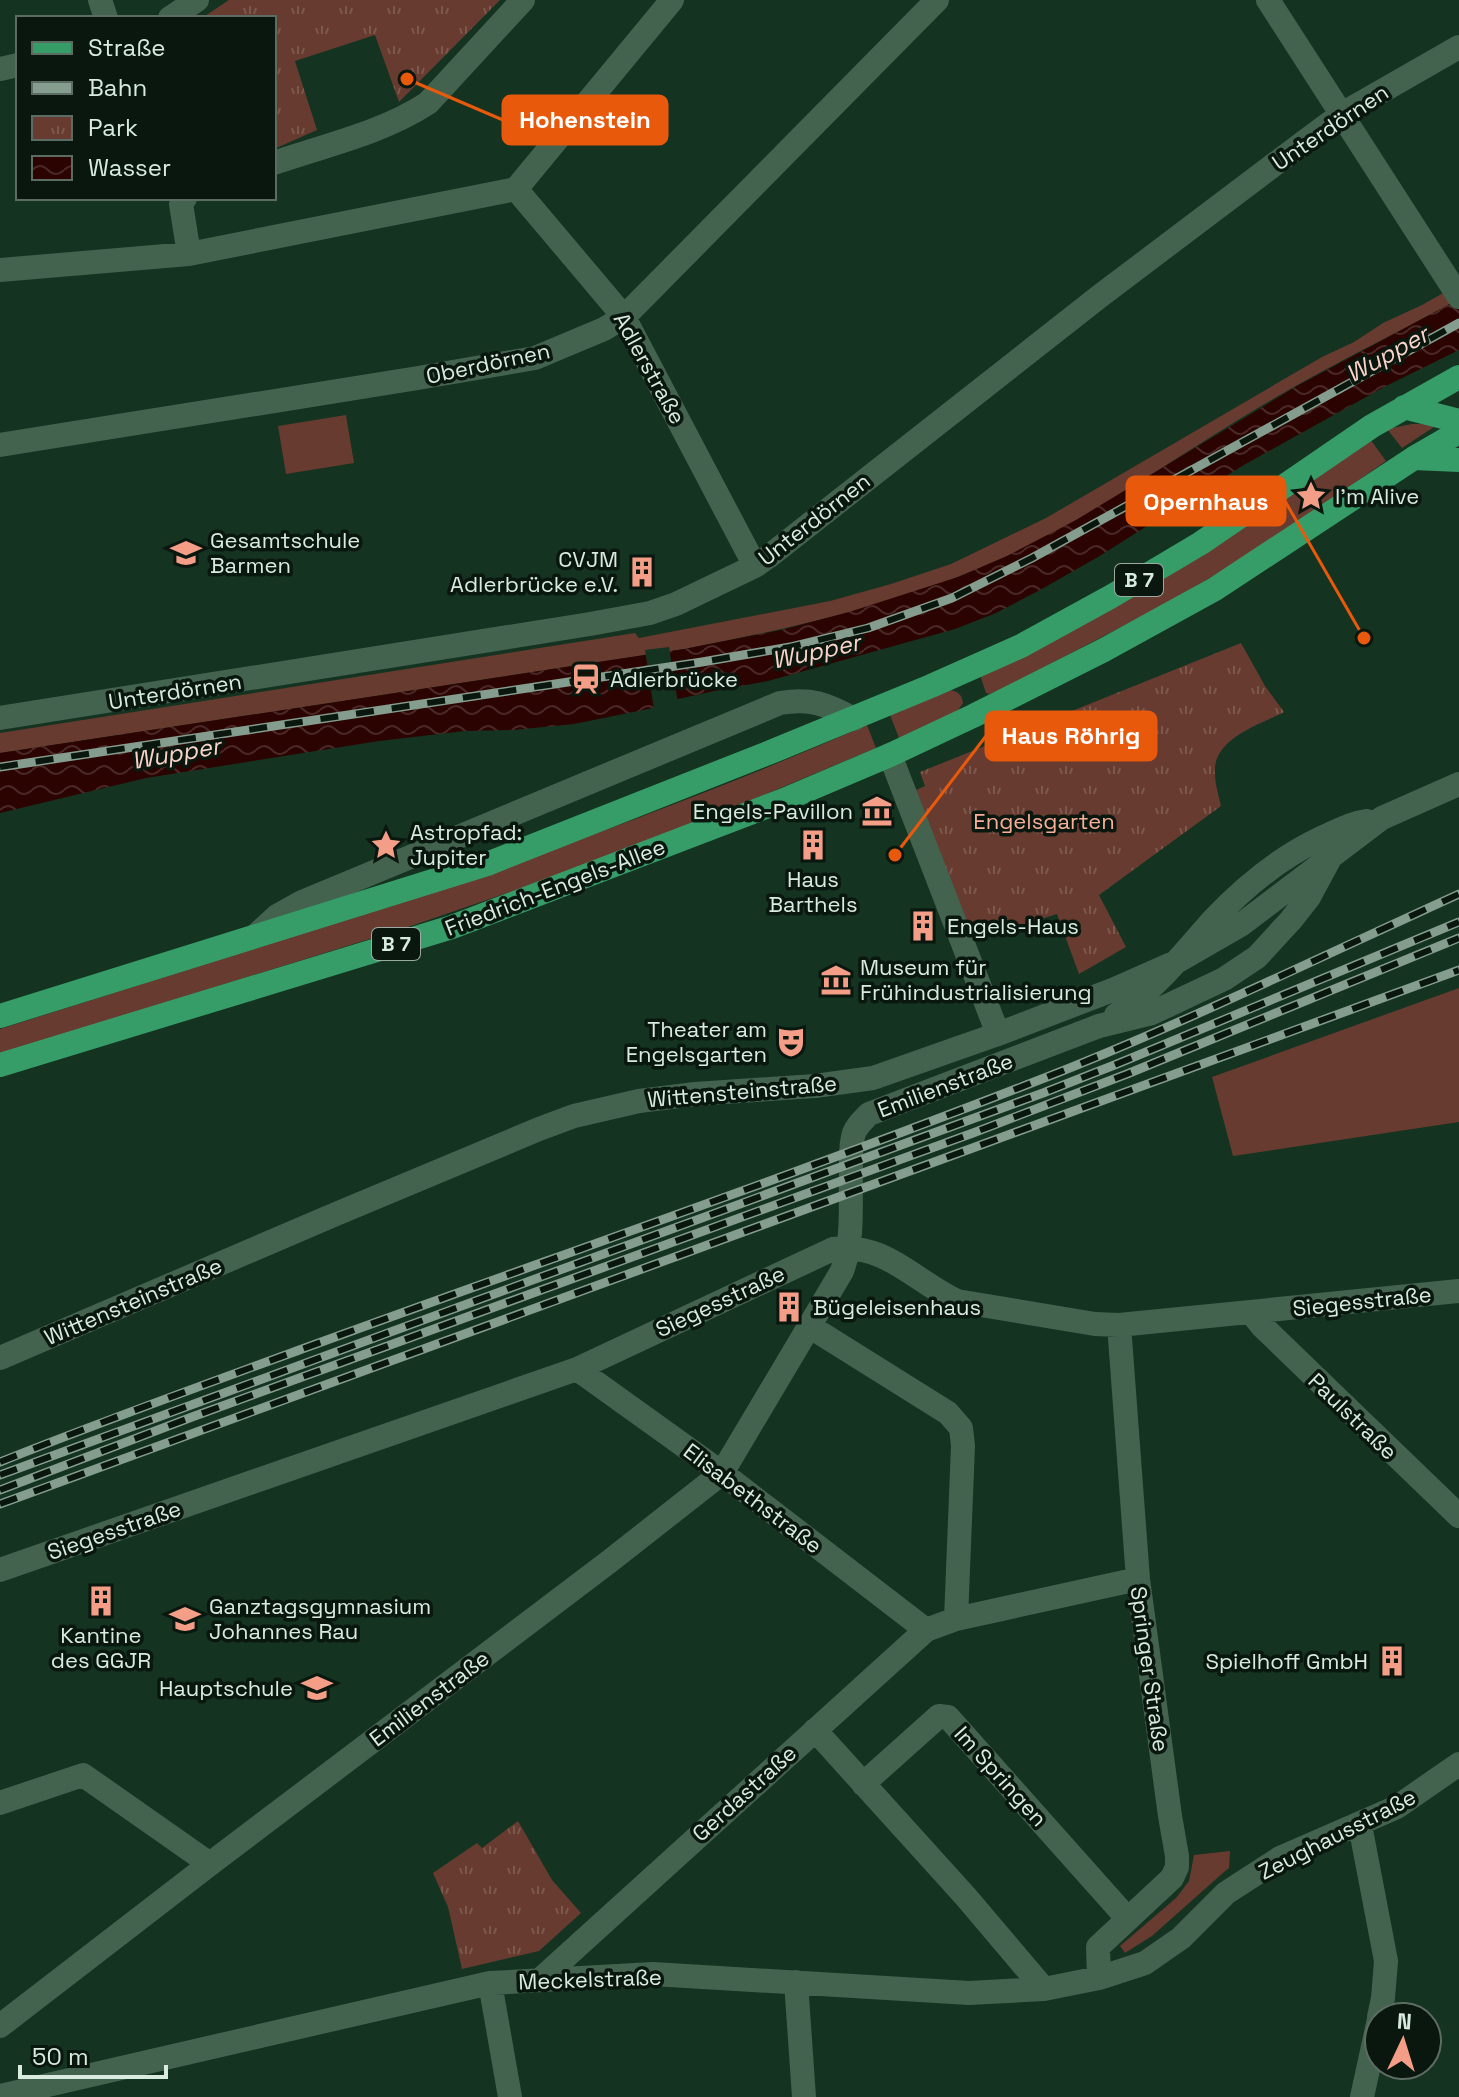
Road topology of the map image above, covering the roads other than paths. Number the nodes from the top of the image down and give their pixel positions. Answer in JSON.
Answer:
{"nodes":[{"id":1,"x":197,"y":0,"type":"edge"},
{"id":2,"x":523,"y":0,"type":"edge"},
{"id":3,"x":672,"y":0,"type":"edge"},
{"id":4,"x":937,"y":0,"type":"edge"},
{"id":5,"x":1268,"y":0,"type":"edge"},
{"id":6,"x":173,"y":16,"type":"edge"},
{"id":7,"x":1459,"y":47,"type":"edge"},
{"id":8,"x":1342,"y":114,"type":"junction"},
{"id":9,"x":276,"y":162,"type":"edge"},
{"id":10,"x":516,"y":189,"type":"junction"},
{"id":11,"x":184,"y":200,"type":"edge"},
{"id":12,"x":189,"y":254,"type":"junction"},
{"id":13,"x":0,"y":270,"type":"edge"},
{"id":14,"x":1455,"y":291,"type":"edge"},
{"id":15,"x":624,"y":317,"type":"junction"},
{"id":16,"x":1459,"y":377,"type":"edge"},
{"id":17,"x":1404,"y":407,"type":"junction"},
{"id":18,"x":1459,"y":421,"type":"edge"},
{"id":19,"x":1459,"y":432,"type":"edge"},
{"id":20,"x":0,"y":445,"type":"edge"},
{"id":21,"x":1414,"y":458,"type":"junction"},
{"id":22,"x":1459,"y":460,"type":"edge"},
{"id":23,"x":755,"y":566,"type":"junction"},
{"id":24,"x":951,"y":677,"type":"junction"},
{"id":25,"x":973,"y":716,"type":"junction"},
{"id":26,"x":0,"y":718,"type":"edge"},
{"id":27,"x":854,"y":719,"type":"junction"},
{"id":28,"x":890,"y":755,"type":"junction"},
{"id":29,"x":1459,"y":784,"type":"edge"},
{"id":30,"x":1382,"y":818,"type":"junction"},
{"id":31,"x":1330,"y":858,"type":"junction"},
{"id":32,"x":254,"y":937,"type":"junction"},
{"id":33,"x":0,"y":1016,"type":"edge"},
{"id":34,"x":1099,"y":1026,"type":"junction"},
{"id":35,"x":998,"y":1034,"type":"junction"},
{"id":36,"x":0,"y":1065,"type":"edge"},
{"id":37,"x":849,"y":1247,"type":"junction"},
{"id":38,"x":1459,"y":1291,"type":"edge"},
{"id":39,"x":1251,"y":1312,"type":"junction"},
{"id":40,"x":1119,"y":1325,"type":"junction"},
{"id":41,"x":809,"y":1326,"type":"junction"},
{"id":42,"x":0,"y":1358,"type":"edge"},
{"id":43,"x":577,"y":1369,"type":"junction"},
{"id":44,"x":722,"y":1473,"type":"junction"},
{"id":45,"x":1459,"y":1516,"type":"edge"},
{"id":46,"x":0,"y":1570,"type":"edge"},
{"id":47,"x":1138,"y":1579,"type":"junction"},
{"id":48,"x":956,"y":1619,"type":"junction"},
{"id":49,"x":926,"y":1630,"type":"junction"},
{"id":50,"x":815,"y":1730,"type":"junction"},
{"id":51,"x":1459,"y":1764,"type":"edge"},
{"id":52,"x":863,"y":1784,"type":"junction"},
{"id":53,"x":0,"y":1803,"type":"edge"},
{"id":54,"x":1360,"y":1825,"type":"junction"},
{"id":55,"x":210,"y":1864,"type":"junction"},
{"id":56,"x":1127,"y":1918,"type":"junction"},
{"id":57,"x":1181,"y":1938,"type":"joint"},
{"id":58,"x":1099,"y":1978,"type":"junction"},
{"id":59,"x":540,"y":1980,"type":"junction"},
{"id":60,"x":796,"y":1982,"type":"junction"},
{"id":61,"x":490,"y":1983,"type":"junction"},
{"id":62,"x":1044,"y":1989,"type":"junction"},
{"id":63,"x":1382,"y":2001,"type":"edge"},
{"id":64,"x":0,"y":2026,"type":"edge"},
{"id":65,"x":0,"y":2096,"type":"edge"},
{"id":66,"x":510,"y":2097,"type":"edge"},
{"id":67,"x":804,"y":2097,"type":"edge"}],
"edges":[{"from":1,"to":6,"type":"street"},
{"from":2,"to":9,"type":"street"},
{"from":3,"to":10,"type":"street"},
{"from":4,"to":15,"type":"street","name":"Oberdörnen"},
{"from":5,"to":8,"type":"street"},
{"from":7,"to":8,"type":"street","name":"Unterdörnen"},
{"from":8,"to":14,"type":"street"},
{"from":8,"to":23,"type":"street","name":"Unterdörnen"},
{"from":10,"to":12,"type":"street"},
{"from":10,"to":15,"type":"street","name":"Adlerstraße"},
{"from":11,"to":12,"type":"street"},
{"from":12,"to":13,"type":"street"},
{"from":15,"to":20,"type":"street","name":"Oberdörnen"},
{"from":15,"to":23,"type":"street","name":"Adlerstraße"},
{"from":16,"to":17,"type":"main road","number":"B 7"},
{"from":17,"to":18,"type":"main road"},
{"from":17,"to":24,"type":"main road","number":"B 7"},
{"from":19,"to":21,"type":"main road","name":"Friedrich-Engels-Allee","number":"B 7"},
{"from":21,"to":22,"type":"main road"},
{"from":21,"to":25,"type":"main road","name":"Friedrich-Engels-Allee","number":"B 7"},
{"from":23,"to":26,"type":"street","name":"Unterdörnen"},
{"from":24,"to":25,"type":"main road"},
{"from":24,"to":27,"type":"main road","number":"B 7"},
{"from":25,"to":28,"type":"main road","name":"Friedrich-Engels-Allee","number":"B 7"},
{"from":27,"to":32,"type":"main road","number":"B 7"},
{"from":27,"to":32,"type":"street"},
{"from":28,"to":35,"type":"street"},
{"from":28,"to":36,"type":"main road","name":"Friedrich-Engels-Allee","number":"B 7"},
{"from":29,"to":30,"type":"street","name":"Wittensteinstraße"},
{"from":30,"to":31,"type":"street","name":"Wittensteinstraße"},
{"from":30,"to":34,"type":"street","name":"Emilienstraße"},
{"from":31,"to":34,"type":"street","name":"Emilienstraße"},
{"from":31,"to":35,"type":"street","name":"Wittensteinstraße"},
{"from":32,"to":33,"type":"main road","number":"B 7"},
{"from":34,"to":37,"type":"street","name":"Emilienstraße"},
{"from":35,"to":42,"type":"street","name":"Wittensteinstraße"},
{"from":37,"to":40,"type":"street","name":"Siegesstraße"},
{"from":37,"to":41,"type":"street","name":"Emilienstraße"},
{"from":37,"to":43,"type":"street","name":"Siegesstraße"},
{"from":38,"to":39,"type":"street","name":"Siegesstraße"},
{"from":39,"to":40,"type":"street","name":"Siegesstraße"},
{"from":39,"to":45,"type":"street","name":"Paulstraße"},
{"from":40,"to":47,"type":"street","name":"Springer Straße"},
{"from":41,"to":44,"type":"street","name":"Emilienstraße"},
{"from":41,"to":48,"type":"street"},
{"from":43,"to":44,"type":"street","name":"Elisabethstraße"},
{"from":43,"to":46,"type":"street","name":"Siegesstraße"},
{"from":44,"to":49,"type":"street","name":"Elisabethstraße"},
{"from":44,"to":55,"type":"street","name":"Emilienstraße"},
{"from":47,"to":48,"type":"street","name":"Gerdastraße"},
{"from":47,"to":56,"type":"street","name":"Springer Straße"},
{"from":48,"to":49,"type":"street","name":"Gerdastraße"},
{"from":49,"to":50,"type":"street","name":"Gerdastraße"},
{"from":50,"to":52,"type":"street"},
{"from":50,"to":59,"type":"street","name":"Gerdastraße"},
{"from":51,"to":54,"type":"street","name":"Zeughausstraße"},
{"from":52,"to":56,"type":"street","name":"Im Springen"},
{"from":52,"to":62,"type":"street"},
{"from":53,"to":55,"type":"street"},
{"from":54,"to":57,"type":"street","name":"Zeughausstraße"},
{"from":54,"to":63,"type":"street"},
{"from":55,"to":64,"type":"street","name":"Emilienstraße"},
{"from":56,"to":58,"type":"street","name":"Springer Straße"},
{"from":57,"to":58,"type":"street","name":"Meckelstraße"},
{"from":58,"to":62,"type":"street","name":"Meckelstraße"},
{"from":59,"to":60,"type":"street","name":"Meckelstraße"},
{"from":59,"to":61,"type":"street","name":"Meckelstraße"},
{"from":60,"to":62,"type":"street","name":"Meckelstraße"},
{"from":60,"to":67,"type":"street"},
{"from":61,"to":65,"type":"street","name":"Meckelstraße"},
{"from":61,"to":66,"type":"street"}]}
